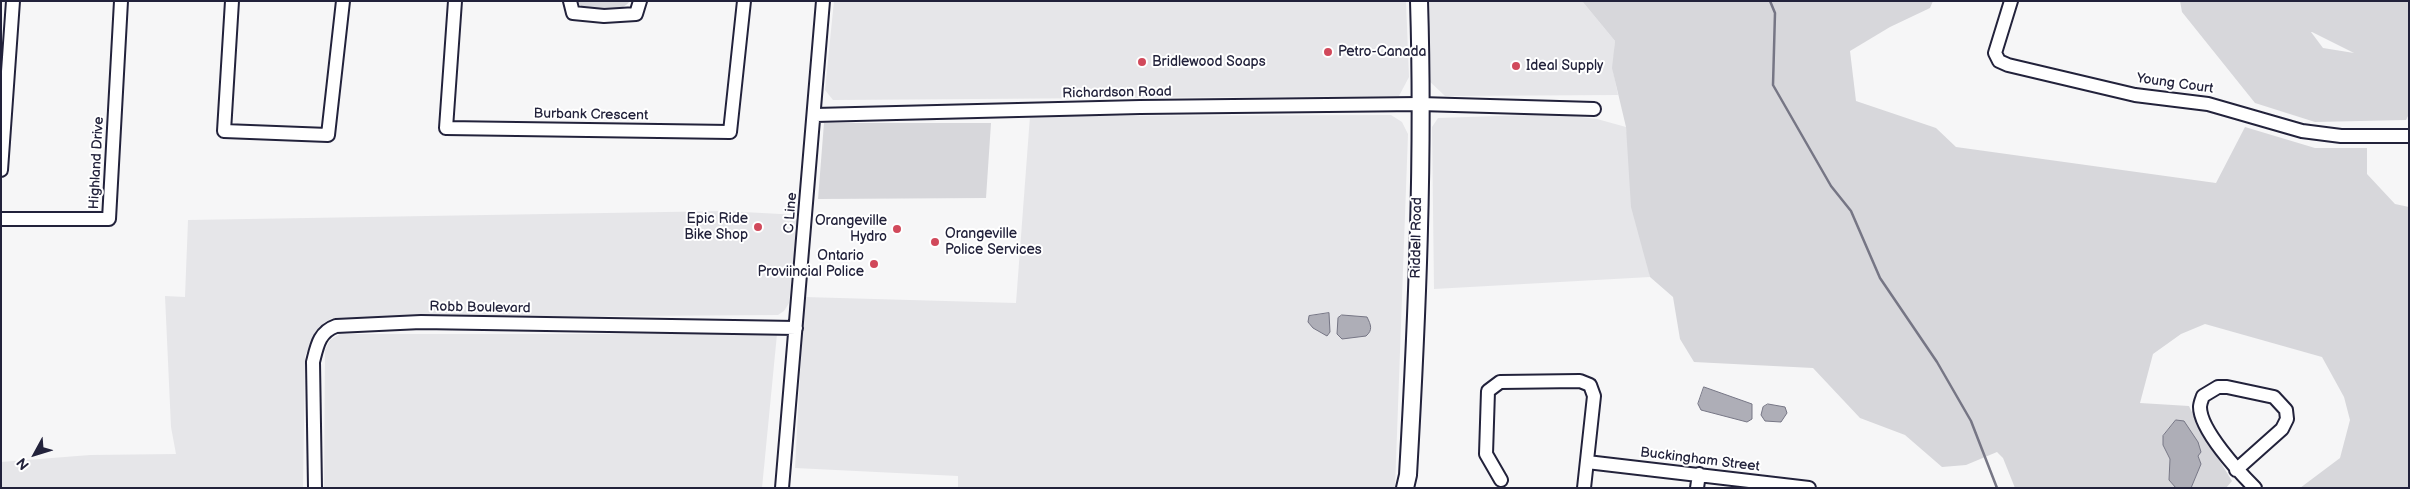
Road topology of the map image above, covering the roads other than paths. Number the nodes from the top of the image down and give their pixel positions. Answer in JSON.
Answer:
{"nodes":[{"id":1,"x":13,"y":1,"type":"edge"},
{"id":2,"x":121,"y":1,"type":"edge"},
{"id":3,"x":232,"y":1,"type":"edge"},
{"id":4,"x":343,"y":1,"type":"edge"},
{"id":5,"x":456,"y":1,"type":"edge"},
{"id":6,"x":570,"y":1,"type":"edge"},
{"id":7,"x":640,"y":1,"type":"edge"},
{"id":8,"x":744,"y":1,"type":"edge"},
{"id":9,"x":824,"y":1,"type":"edge"},
{"id":10,"x":1419,"y":1,"type":"edge"},
{"id":11,"x":2011,"y":1,"type":"edge"},
{"id":12,"x":1420,"y":104,"type":"junction"},
{"id":13,"x":1594,"y":109,"type":"dead end"},
{"id":14,"x":815,"y":115,"type":"junction"},
{"id":15,"x":2409,"y":136,"type":"edge"},
{"id":16,"x":1,"y":170,"type":"edge"},
{"id":17,"x":1,"y":219,"type":"edge"},
{"id":18,"x":796,"y":328,"type":"junction"},
{"id":19,"x":1587,"y":462,"type":"junction"},
{"id":20,"x":2236,"y":470,"type":"junction"},
{"id":21,"x":1699,"y":474,"type":"junction"},
{"id":22,"x":1501,"y":480,"type":"dead end"},
{"id":23,"x":1409,"y":483,"type":"edge"},
{"id":24,"x":315,"y":488,"type":"edge"},
{"id":25,"x":782,"y":488,"type":"edge"},
{"id":26,"x":1584,"y":488,"type":"edge"},
{"id":27,"x":1698,"y":488,"type":"edge"},
{"id":28,"x":1809,"y":488,"type":"edge"},
{"id":29,"x":2254,"y":488,"type":"edge"}],
"edges":[{"from":1,"to":16,"type":"street"},
{"from":2,"to":17,"type":"street","name":"Highland Drive"},
{"from":3,"to":4,"type":"street"},
{"from":5,"to":8,"type":"street","name":"Burbank Crescent"},
{"from":6,"to":7,"type":"street"},
{"from":9,"to":14,"type":"street","name":"C Line"},
{"from":10,"to":12,"type":"main road","name":"Riddell Road"},
{"from":11,"to":15,"type":"street","name":"Young Court"},
{"from":12,"to":13,"type":"street","name":"Richardson Road"},
{"from":12,"to":14,"type":"street","name":"Richardson Road"},
{"from":12,"to":23,"type":"main road","name":"Riddell Road"},
{"from":14,"to":18,"type":"street","name":"C Line"},
{"from":18,"to":24,"type":"street","name":"Robb Boulevard"},
{"from":18,"to":25,"type":"street","name":"C Line"},
{"from":19,"to":21,"type":"street","name":"Buckingham Street"},
{"from":19,"to":22,"type":"street"},
{"from":19,"to":26,"type":"street"},
{"from":20,"to":20,"type":"street"},
{"from":20,"to":29,"type":"street"},
{"from":21,"to":27,"type":"street"},
{"from":21,"to":28,"type":"street","name":"Buckingham Street"}]}
